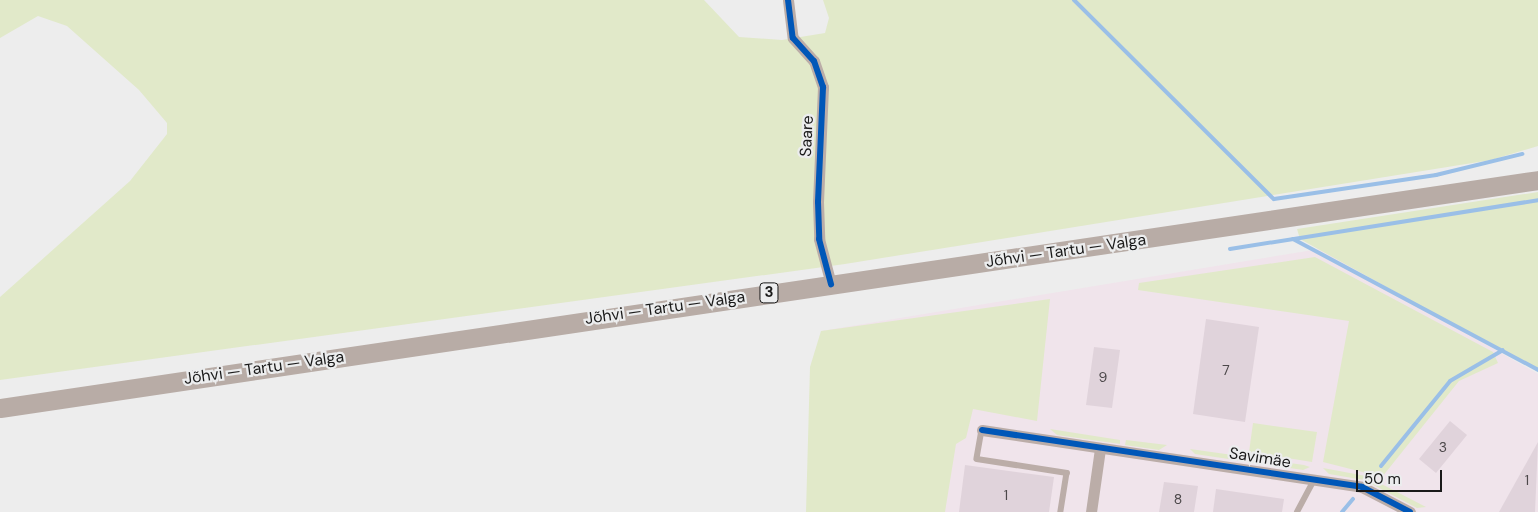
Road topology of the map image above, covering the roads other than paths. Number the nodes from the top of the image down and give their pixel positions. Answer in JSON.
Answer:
{"nodes":[{"id":1,"x":788,"y":0,"type":"edge"},
{"id":2,"x":1538,"y":180,"type":"edge"},
{"id":3,"x":831,"y":284,"type":"junction"},
{"id":4,"x":0,"y":408,"type":"edge"},
{"id":5,"x":982,"y":430,"type":"joint"},
{"id":6,"x":1100,"y":449,"type":"junction"},
{"id":7,"x":1314,"y":480,"type":"junction"},
{"id":8,"x":1403,"y":511,"type":"edge"},
{"id":9,"x":1061,"y":512,"type":"edge"},
{"id":10,"x":1091,"y":512,"type":"edge"},
{"id":11,"x":1297,"y":512,"type":"edge"}],
"edges":[{"from":1,"to":3,"type":"street","name":"Saare"},
{"from":2,"to":3,"type":"highway","name":"Jõhvi — Tartu — Valga","number":"3"},
{"from":3,"to":4,"type":"highway","name":"Jõhvi — Tartu — Valga","number":"3"},
{"from":5,"to":6,"type":"street","name":"Savimäe"},
{"from":5,"to":9,"type":"lane"},
{"from":6,"to":7,"type":"street","name":"Savimäe"},
{"from":6,"to":10,"type":"street"},
{"from":7,"to":8,"type":"street","name":"Savimäe"},
{"from":7,"to":11,"type":"lane"}]}
